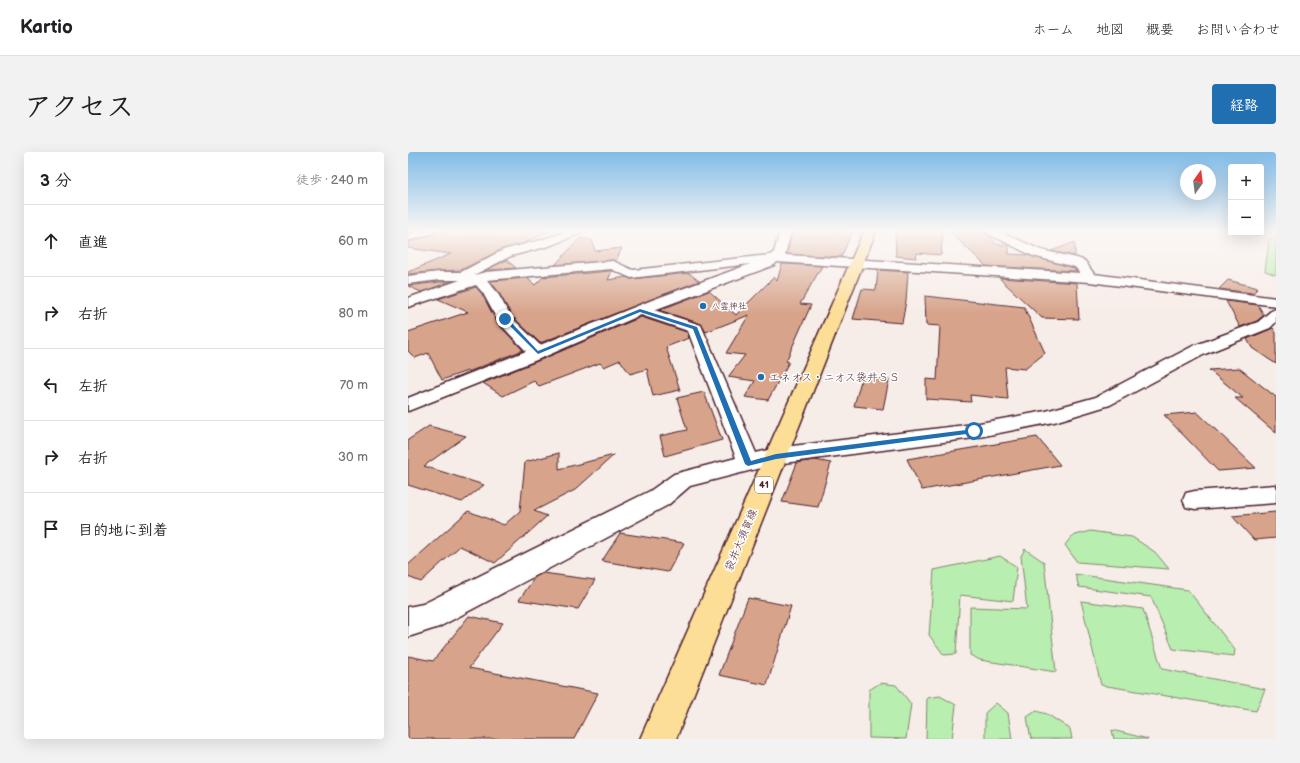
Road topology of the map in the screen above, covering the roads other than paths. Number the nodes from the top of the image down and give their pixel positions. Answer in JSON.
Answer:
{"nodes":[{"id":1,"x":497,"y":258,"type":"edge"},
{"id":2,"x":771,"y":258,"type":"edge"},
{"id":3,"x":774,"y":258,"type":"edge"},
{"id":4,"x":781,"y":258,"type":"edge"},
{"id":5,"x":859,"y":258,"type":"edge"},
{"id":6,"x":1061,"y":258,"type":"edge"},
{"id":7,"x":1073,"y":261,"type":"junction"},
{"id":8,"x":857,"y":263,"type":"junction"},
{"id":9,"x":461,"y":277,"type":"junction"},
{"id":10,"x":1090,"y":278,"type":"junction"},
{"id":11,"x":408,"y":280,"type":"edge"},
{"id":12,"x":477,"y":280,"type":"junction"},
{"id":13,"x":1211,"y":287,"type":"dead end"},
{"id":14,"x":408,"y":303,"type":"edge"},
{"id":15,"x":640,"y":310,"type":"junction"},
{"id":16,"x":1271,"y":320,"type":"edge"},
{"id":17,"x":538,"y":353,"type":"junction"},
{"id":18,"x":408,"y":405,"type":"edge"},
{"id":19,"x":776,"y":456,"type":"junction"},
{"id":20,"x":748,"y":464,"type":"junction"},
{"id":21,"x":1276,"y":494,"type":"edge"},
{"id":22,"x":1195,"y":500,"type":"dead end"},
{"id":23,"x":408,"y":622,"type":"edge"},
{"id":24,"x":658,"y":739,"type":"edge"}],
"edges":[{"from":1,"to":9,"type":"street"},
{"from":2,"to":12,"type":"street"},
{"from":3,"to":15,"type":"street"},
{"from":4,"to":8,"type":"street"},
{"from":5,"to":8,"type":"main road","name":"袋井大須賀線","number":"41"},
{"from":6,"to":7,"type":"street"},
{"from":7,"to":10,"type":"street"},
{"from":7,"to":13,"type":"street"},
{"from":8,"to":10,"type":"street"},
{"from":8,"to":19,"type":"main road","name":"袋井大須賀線","number":"41"},
{"from":9,"to":11,"type":"street"},
{"from":9,"to":12,"type":"street"},
{"from":10,"to":16,"type":"street"},
{"from":12,"to":14,"type":"street"},
{"from":12,"to":17,"type":"street"},
{"from":15,"to":17,"type":"street"},
{"from":15,"to":20,"type":"street"},
{"from":16,"to":19,"type":"street"},
{"from":17,"to":18,"type":"street"},
{"from":19,"to":20,"type":"street"},
{"from":19,"to":24,"type":"main road","name":"袋井大須賀線","number":"41"},
{"from":20,"to":23,"type":"street"},
{"from":21,"to":22,"type":"street"}]}
